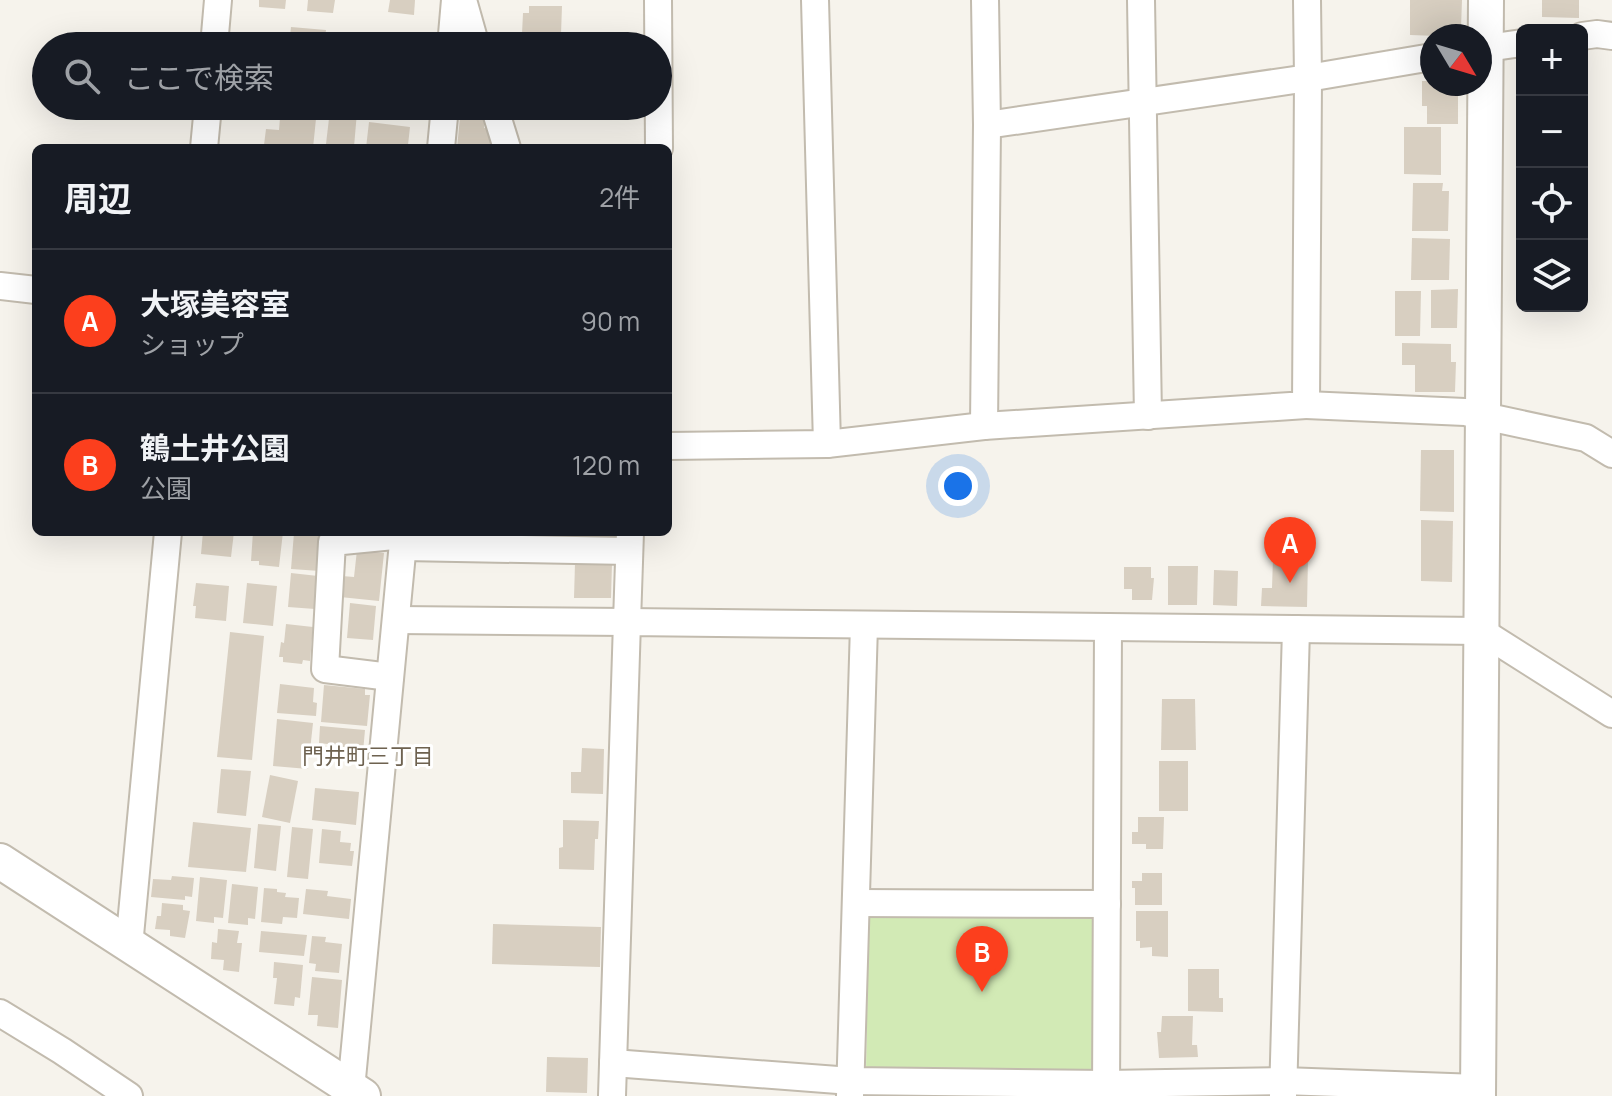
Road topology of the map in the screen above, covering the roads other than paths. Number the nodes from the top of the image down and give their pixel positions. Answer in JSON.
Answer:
{"nodes":[{"id":1,"x":218,"y":0,"type":"edge"},
{"id":2,"x":455,"y":0,"type":"edge"},
{"id":3,"x":463,"y":0,"type":"edge"},
{"id":4,"x":658,"y":0,"type":"edge"},
{"id":5,"x":815,"y":0,"type":"edge"},
{"id":6,"x":985,"y":0,"type":"edge"},
{"id":7,"x":1141,"y":0,"type":"edge"},
{"id":8,"x":1307,"y":0,"type":"edge"},
{"id":9,"x":1486,"y":0,"type":"edge"},
{"id":10,"x":1484,"y":24,"type":"edge"},
{"id":11,"x":215,"y":32,"type":"edge"},
{"id":12,"x":452,"y":32,"type":"edge"},
{"id":13,"x":472,"y":32,"type":"edge"},
{"id":14,"x":658,"y":32,"type":"edge"},
{"id":15,"x":1588,"y":35,"type":"edge"},
{"id":16,"x":1612,"y":36,"type":"edge"},
{"id":17,"x":1516,"y":44,"type":"edge"},
{"id":18,"x":1492,"y":47,"type":"edge"},
{"id":19,"x":1420,"y":59,"type":"edge"},
{"id":20,"x":1308,"y":78,"type":"junction"},
{"id":21,"x":1483,"y":96,"type":"edge"},
{"id":22,"x":1142,"y":103,"type":"junction"},
{"id":23,"x":207,"y":120,"type":"edge"},
{"id":24,"x":444,"y":120,"type":"edge"},
{"id":25,"x":498,"y":120,"type":"edge"},
{"id":26,"x":659,"y":120,"type":"edge"},
{"id":27,"x":987,"y":125,"type":"junction"},
{"id":28,"x":204,"y":144,"type":"edge"},
{"id":29,"x":441,"y":144,"type":"edge"},
{"id":30,"x":506,"y":144,"type":"edge"},
{"id":31,"x":659,"y":144,"type":"edge"},
{"id":32,"x":0,"y":286,"type":"edge"},
{"id":33,"x":32,"y":290,"type":"edge"},
{"id":34,"x":1306,"y":405,"type":"junction"},
{"id":35,"x":1483,"y":414,"type":"junction"},
{"id":36,"x":1148,"y":416,"type":"junction"},
{"id":37,"x":984,"y":426,"type":"junction"},
{"id":38,"x":827,"y":444,"type":"junction"},
{"id":39,"x":672,"y":446,"type":"edge"},
{"id":40,"x":1612,"y":454,"type":"edge"},
{"id":41,"x":168,"y":536,"type":"edge"},
{"id":42,"x":403,"y":538,"type":"edge"},
{"id":43,"x":630,"y":542,"type":"edge"},
{"id":44,"x":396,"y":620,"type":"junction"},
{"id":45,"x":627,"y":622,"type":"junction"},
{"id":46,"x":864,"y":625,"type":"junction"},
{"id":47,"x":1108,"y":627,"type":"junction"},
{"id":48,"x":1296,"y":629,"type":"junction"},
{"id":49,"x":1481,"y":631,"type":"junction"},
{"id":50,"x":390,"y":677,"type":"junction"},
{"id":51,"x":1612,"y":714,"type":"edge"},
{"id":52,"x":0,"y":861,"type":"edge"},
{"id":53,"x":856,"y":903,"type":"junction"},
{"id":54,"x":1107,"y":904,"type":"junction"},
{"id":55,"x":129,"y":946,"type":"junction"},
{"id":56,"x":0,"y":1013,"type":"edge"},
{"id":57,"x":613,"y":1063,"type":"junction"},
{"id":58,"x":851,"y":1088,"type":"edge"},
{"id":59,"x":1283,"y":1089,"type":"edge"},
{"id":60,"x":1106,"y":1090,"type":"edge"},
{"id":61,"x":1478,"y":1092,"type":"edge"},
{"id":62,"x":354,"y":1094,"type":"edge"},
{"id":63,"x":129,"y":1096,"type":"edge"},
{"id":64,"x":612,"y":1096,"type":"edge"}],
"edges":[{"from":1,"to":11,"type":"street"},
{"from":2,"to":12,"type":"street"},
{"from":3,"to":13,"type":"street"},
{"from":4,"to":14,"type":"street"},
{"from":5,"to":38,"type":"street"},
{"from":6,"to":27,"type":"street"},
{"from":7,"to":22,"type":"street"},
{"from":8,"to":20,"type":"street"},
{"from":9,"to":10,"type":"street"},
{"from":15,"to":16,"type":"street"},
{"from":17,"to":18,"type":"street"},
{"from":19,"to":20,"type":"street"},
{"from":20,"to":22,"type":"street"},
{"from":20,"to":34,"type":"street"},
{"from":21,"to":35,"type":"street"},
{"from":22,"to":27,"type":"street"},
{"from":22,"to":36,"type":"street"},
{"from":23,"to":28,"type":"street"},
{"from":24,"to":29,"type":"street"},
{"from":25,"to":30,"type":"street"},
{"from":26,"to":31,"type":"street"},
{"from":27,"to":37,"type":"street"},
{"from":32,"to":33,"type":"street"},
{"from":34,"to":35,"type":"street"},
{"from":34,"to":36,"type":"street"},
{"from":35,"to":40,"type":"street"},
{"from":35,"to":49,"type":"street"},
{"from":36,"to":37,"type":"street"},
{"from":37,"to":38,"type":"street"},
{"from":38,"to":39,"type":"street"},
{"from":41,"to":55,"type":"street"},
{"from":42,"to":43,"type":"street"},
{"from":42,"to":44,"type":"street"},
{"from":42,"to":50,"type":"street"},
{"from":43,"to":45,"type":"street"},
{"from":44,"to":45,"type":"street"},
{"from":44,"to":50,"type":"street"},
{"from":45,"to":46,"type":"street"},
{"from":45,"to":57,"type":"street"},
{"from":46,"to":47,"type":"street"},
{"from":46,"to":53,"type":"street"},
{"from":47,"to":48,"type":"street"},
{"from":47,"to":54,"type":"street"},
{"from":48,"to":49,"type":"street"},
{"from":48,"to":59,"type":"street"},
{"from":49,"to":51,"type":"street"},
{"from":49,"to":61,"type":"street"},
{"from":50,"to":62,"type":"street"},
{"from":52,"to":55,"type":"street"},
{"from":53,"to":54,"type":"street"},
{"from":53,"to":58,"type":"street"},
{"from":54,"to":60,"type":"street"},
{"from":55,"to":62,"type":"street"},
{"from":56,"to":63,"type":"street"},
{"from":57,"to":58,"type":"street"},
{"from":57,"to":64,"type":"street"},
{"from":58,"to":60,"type":"street"},
{"from":59,"to":60,"type":"street"},
{"from":59,"to":61,"type":"street"}]}
